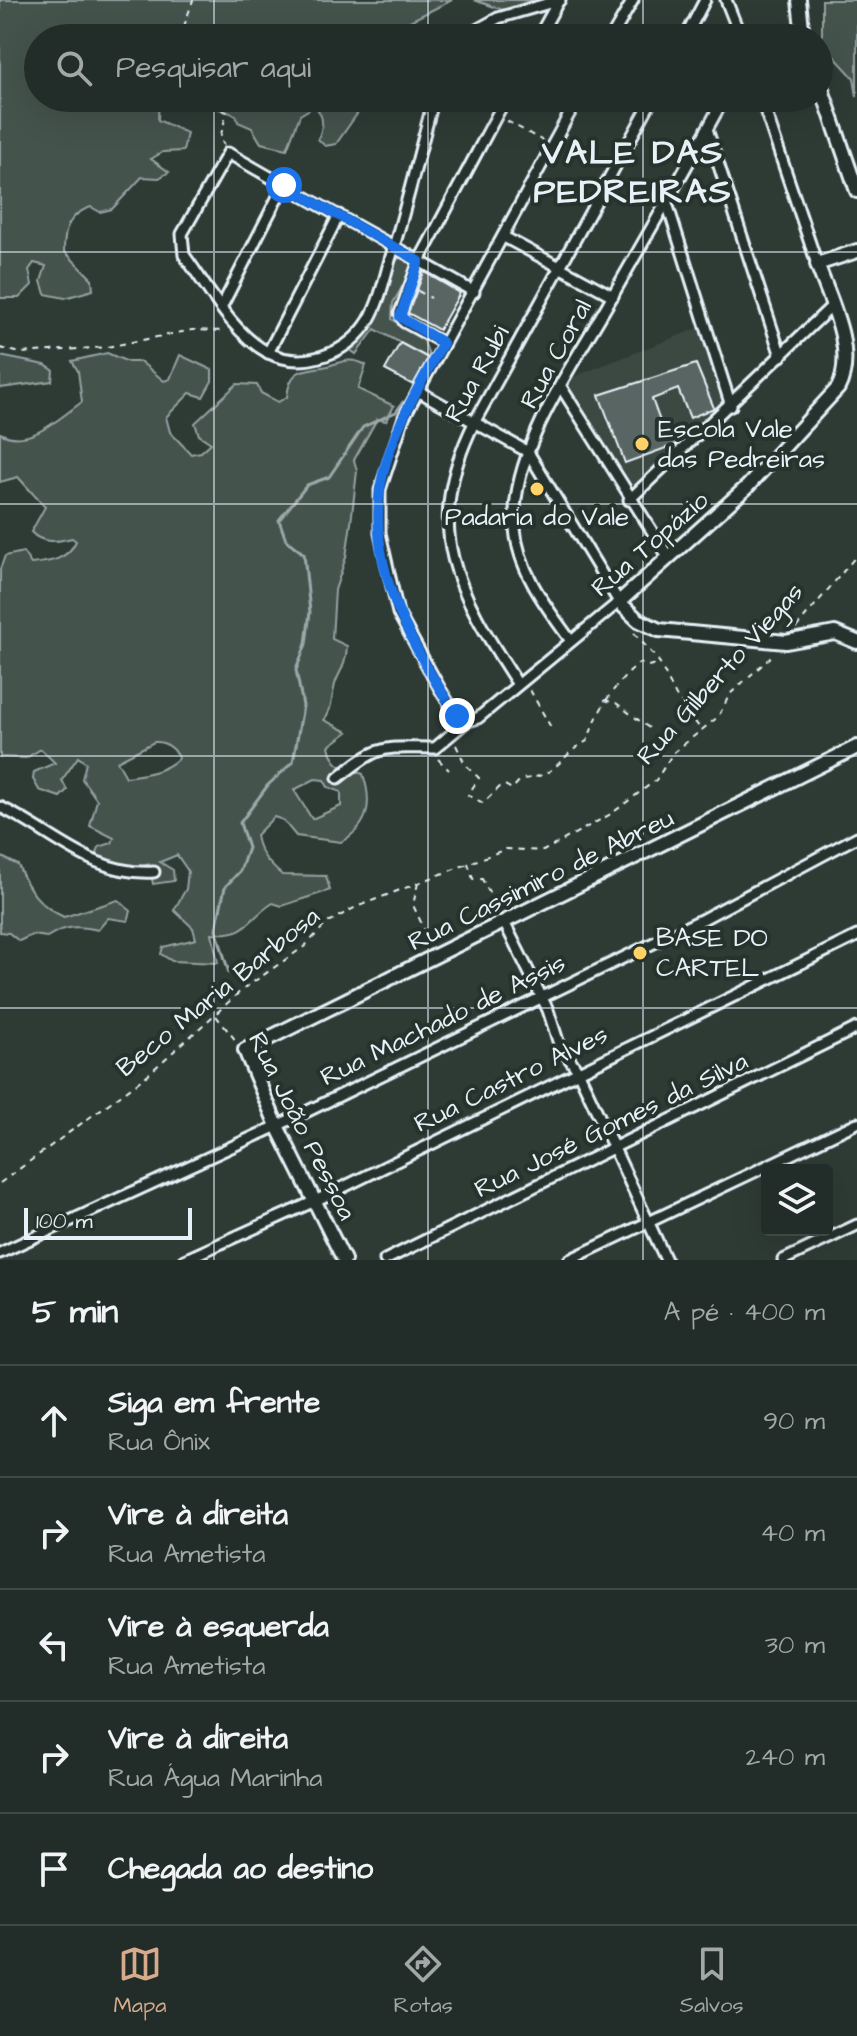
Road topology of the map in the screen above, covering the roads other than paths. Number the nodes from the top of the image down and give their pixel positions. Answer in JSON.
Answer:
{"nodes":[{"id":1,"x":560,"y":0,"type":"edge"},
{"id":2,"x":633,"y":0,"type":"edge"},
{"id":3,"x":705,"y":0,"type":"edge"},
{"id":4,"x":726,"y":0,"type":"edge"},
{"id":5,"x":799,"y":0,"type":"edge"},
{"id":6,"x":485,"y":24,"type":"edge"},
{"id":7,"x":546,"y":24,"type":"edge"},
{"id":8,"x":619,"y":24,"type":"edge"},
{"id":9,"x":692,"y":24,"type":"edge"},
{"id":10,"x":737,"y":24,"type":"edge"},
{"id":11,"x":800,"y":24,"type":"edge"},
{"id":12,"x":430,"y":112,"type":"edge"},
{"id":13,"x":499,"y":112,"type":"edge"},
{"id":14,"x":570,"y":112,"type":"edge"},
{"id":15,"x":645,"y":112,"type":"edge"},
{"id":16,"x":716,"y":112,"type":"edge"},
{"id":17,"x":766,"y":112,"type":"edge"},
{"id":18,"x":830,"y":112,"type":"edge"},
{"id":19,"x":707,"y":129,"type":"junction"},
{"id":20,"x":284,"y":185,"type":"junction"},
{"id":21,"x":857,"y":191,"type":"edge"},
{"id":22,"x":666,"y":200,"type":"junction"},
{"id":23,"x":339,"y":215,"type":"junction"},
{"id":24,"x":504,"y":237,"type":"junction"},
{"id":25,"x":395,"y":247,"type":"junction"},
{"id":26,"x":857,"y":251,"type":"edge"},
{"id":27,"x":419,"y":261,"type":"junction"},
{"id":28,"x":817,"y":264,"type":"junction"},
{"id":29,"x":561,"y":268,"type":"junction"},
{"id":30,"x":474,"y":292,"type":"junction"},
{"id":31,"x":613,"y":296,"type":"junction"},
{"id":32,"x":222,"y":306,"type":"junction"},
{"id":33,"x":832,"y":306,"type":"junction"},
{"id":34,"x":443,"y":343,"type":"junction"},
{"id":35,"x":268,"y":353,"type":"junction"},
{"id":36,"x":781,"y":356,"type":"junction"},
{"id":37,"x":561,"y":387,"type":"junction"},
{"id":38,"x":418,"y":391,"type":"junction"},
{"id":39,"x":731,"y":406,"type":"junction"},
{"id":40,"x":474,"y":423,"type":"junction"},
{"id":41,"x":528,"y":452,"type":"junction"},
{"id":42,"x":629,"y":500,"type":"junction"},
{"id":43,"x":669,"y":558,"type":"junction"},
{"id":44,"x":619,"y":602,"type":"junction"},
{"id":45,"x":571,"y":641,"type":"junction"},
{"id":46,"x":857,"y":642,"type":"edge"},
{"id":47,"x":520,"y":681,"type":"junction"},
{"id":48,"x":466,"y":722,"type":"junction"},
{"id":49,"x":857,"y":747,"type":"edge"},
{"id":50,"x":338,"y":778,"type":"dead end"},
{"id":51,"x":0,"y":807,"type":"edge"},
{"id":52,"x":857,"y":837,"type":"edge"},
{"id":53,"x":154,"y":872,"type":"dead end"},
{"id":54,"x":504,"y":922,"type":"junction"},
{"id":55,"x":857,"y":936,"type":"edge"},
{"id":56,"x":541,"y":995,"type":"junction"},
{"id":57,"x":857,"y":1028,"type":"edge"},
{"id":58,"x":244,"y":1051,"type":"joint"},
{"id":59,"x":578,"y":1071,"type":"junction"},
{"id":60,"x":857,"y":1123,"type":"edge"},
{"id":61,"x":277,"y":1126,"type":"junction"},
{"id":62,"x":614,"y":1148,"type":"junction"},
{"id":63,"x":315,"y":1201,"type":"junction"},
{"id":64,"x":645,"y":1222,"type":"junction"},
{"id":65,"x":857,"y":1225,"type":"edge"},
{"id":66,"x":0,"y":1253,"type":"edge"},
{"id":67,"x":184,"y":1260,"type":"edge"},
{"id":68,"x":344,"y":1260,"type":"edge"},
{"id":69,"x":385,"y":1260,"type":"edge"},
{"id":70,"x":569,"y":1260,"type":"edge"},
{"id":71,"x":666,"y":1260,"type":"edge"},
{"id":72,"x":783,"y":1260,"type":"edge"}],
"edges":[{"from":1,"to":6,"type":"street"},
{"from":1,"to":7,"type":"street"},
{"from":2,"to":8,"type":"street"},
{"from":3,"to":9,"type":"street"},
{"from":4,"to":10,"type":"street"},
{"from":5,"to":11,"type":"street"},
{"from":12,"to":25,"type":"street"},
{"from":13,"to":27,"type":"street"},
{"from":14,"to":24,"type":"street"},
{"from":15,"to":29,"type":"street","name":"Rua Rubi"},
{"from":16,"to":19,"type":"street","name":"Rua Coral"},
{"from":17,"to":28,"type":"street"},
{"from":18,"to":21,"type":"street"},
{"from":19,"to":22,"type":"street","name":"Rua Coral"},
{"from":19,"to":36,"type":"street"},
{"from":20,"to":23,"type":"street"},
{"from":20,"to":32,"type":"street"},
{"from":20,"to":32,"type":"street"},
{"from":22,"to":31,"type":"street","name":"Rua Coral"},
{"from":22,"to":39,"type":"street"},
{"from":23,"to":25,"type":"street"},
{"from":23,"to":35,"type":"street"},
{"from":24,"to":29,"type":"street"},
{"from":24,"to":30,"type":"street"},
{"from":25,"to":27,"type":"street"},
{"from":25,"to":35,"type":"street"},
{"from":26,"to":28,"type":"street"},
{"from":27,"to":30,"type":"street"},
{"from":27,"to":34,"type":"street"},
{"from":28,"to":33,"type":"street"},
{"from":29,"to":31,"type":"street"},
{"from":29,"to":40,"type":"street","name":"Rua Rubi"},
{"from":30,"to":34,"type":"street"},
{"from":31,"to":37,"type":"street","name":"Rua Coral"},
{"from":32,"to":35,"type":"street"},
{"from":33,"to":36,"type":"street"},
{"from":33,"to":43,"type":"street","name":"Rua Topázio"},
{"from":34,"to":38,"type":"street"},
{"from":36,"to":39,"type":"street"},
{"from":37,"to":41,"type":"street","name":"Rua Coral"},
{"from":37,"to":42,"type":"street"},
{"from":38,"to":40,"type":"street"},
{"from":38,"to":48,"type":"street"},
{"from":39,"to":42,"type":"street"},
{"from":40,"to":41,"type":"street"},
{"from":40,"to":47,"type":"street","name":"Rua Rubi"},
{"from":41,"to":44,"type":"street"},
{"from":41,"to":45,"type":"street","name":"Rua Coral"},
{"from":42,"to":43,"type":"street"},
{"from":43,"to":44,"type":"street","name":"Rua Topázio"},
{"from":44,"to":45,"type":"street","name":"Rua Topázio"},
{"from":44,"to":46,"type":"street"},
{"from":45,"to":47,"type":"street","name":"Rua Topázio"},
{"from":47,"to":48,"type":"street","name":"Rua Topázio"},
{"from":48,"to":50,"type":"street","name":"Rua Topázio"},
{"from":49,"to":54,"type":"street","name":"Rua Cassimiro de Abreu"},
{"from":51,"to":53,"type":"street"},
{"from":52,"to":56,"type":"street","name":"Rua Machado de Assis"},
{"from":54,"to":56,"type":"street"},
{"from":54,"to":58,"type":"street","name":"Rua Cassimiro de Abreu"},
{"from":55,"to":59,"type":"street","name":"Rua Castro Alves"},
{"from":56,"to":59,"type":"street"},
{"from":56,"to":61,"type":"street","name":"Rua Machado de Assis"},
{"from":57,"to":62,"type":"street","name":"Rua José Gomes da Silva"},
{"from":58,"to":61,"type":"street","name":"Rua João Pessoa"},
{"from":59,"to":62,"type":"street"},
{"from":59,"to":63,"type":"street","name":"Rua Castro Alves"},
{"from":60,"to":64,"type":"street"},
{"from":61,"to":63,"type":"street","name":"Rua João Pessoa"},
{"from":61,"to":66,"type":"street","name":"Rua Machado de Assis"},
{"from":62,"to":64,"type":"street"},
{"from":62,"to":69,"type":"street","name":"Rua José Gomes da Silva"},
{"from":63,"to":67,"type":"street","name":"Rua Castro Alves"},
{"from":63,"to":68,"type":"street","name":"Rua João Pessoa"},
{"from":64,"to":70,"type":"street"},
{"from":64,"to":71,"type":"street"},
{"from":65,"to":72,"type":"street"}]}
